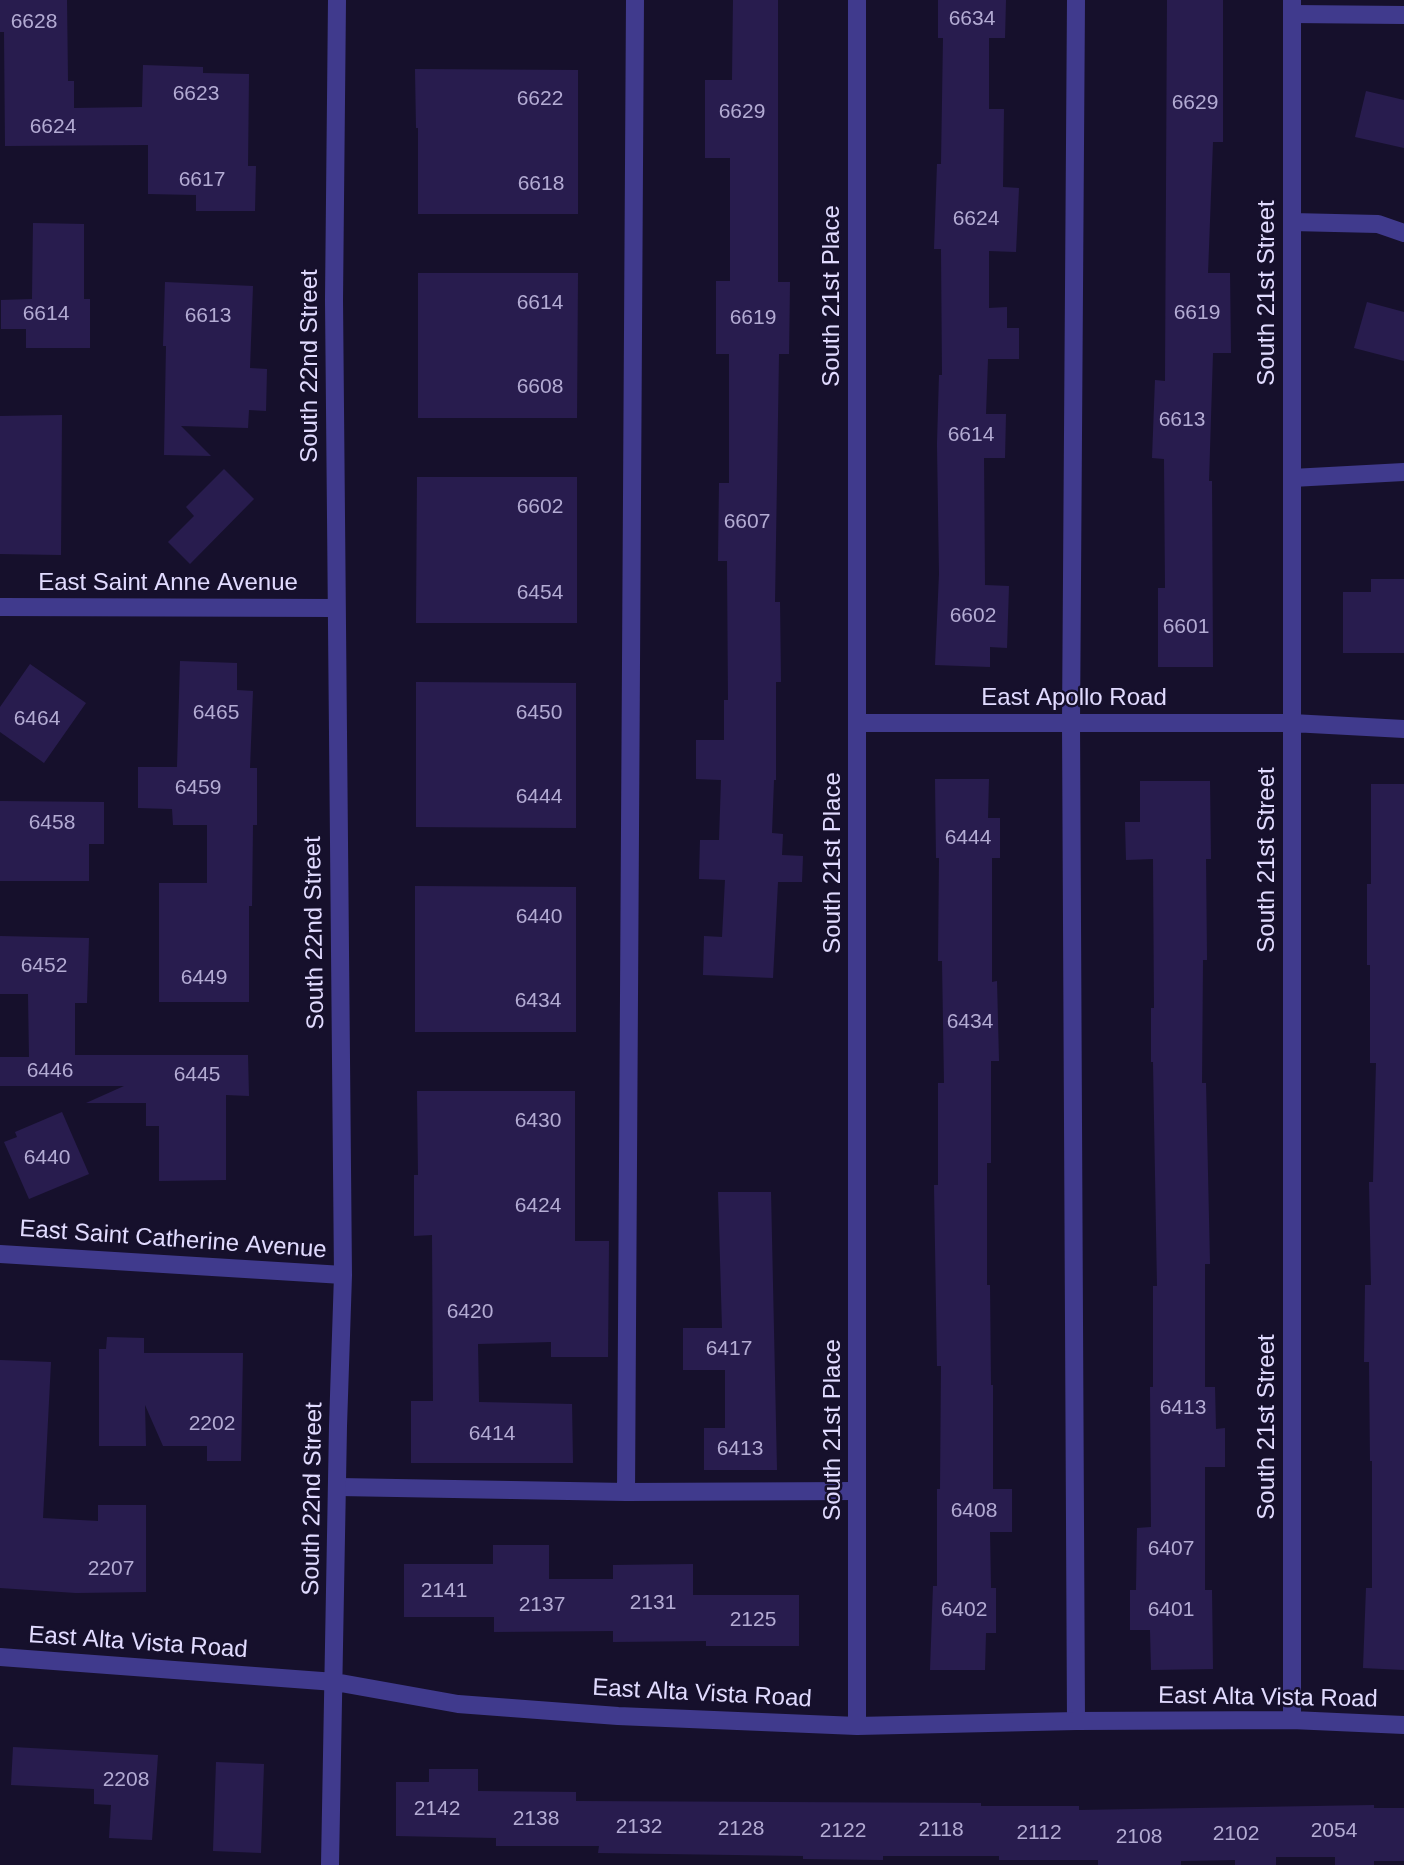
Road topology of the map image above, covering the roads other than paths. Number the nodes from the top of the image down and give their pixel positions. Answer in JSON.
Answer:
{"nodes":[{"id":1,"x":337,"y":0,"type":"edge"},
{"id":2,"x":635,"y":0,"type":"edge"},
{"id":3,"x":857,"y":0,"type":"edge"},
{"id":4,"x":1076,"y":0,"type":"edge"},
{"id":5,"x":1292,"y":7,"type":"edge"},
{"id":6,"x":1404,"y":15,"type":"edge"},
{"id":7,"x":1292,"y":222,"type":"junction"},
{"id":8,"x":1404,"y":233,"type":"edge"},
{"id":9,"x":1404,"y":471,"type":"edge"},
{"id":10,"x":1292,"y":478,"type":"junction"},
{"id":11,"x":0,"y":607,"type":"edge"},
{"id":12,"x":336,"y":608,"type":"junction"},
{"id":13,"x":857,"y":723,"type":"junction"},
{"id":14,"x":1071,"y":723,"type":"junction"},
{"id":15,"x":1292,"y":723,"type":"junction"},
{"id":16,"x":1404,"y":729,"type":"edge"},
{"id":17,"x":0,"y":1254,"type":"edge"},
{"id":18,"x":343,"y":1275,"type":"junction"},
{"id":19,"x":339,"y":1487,"type":"junction"},
{"id":20,"x":857,"y":1491,"type":"junction"},
{"id":21,"x":626,"y":1492,"type":"junction"},
{"id":22,"x":0,"y":1657,"type":"edge"},
{"id":23,"x":335,"y":1682,"type":"junction"},
{"id":24,"x":1292,"y":1720,"type":"junction"},
{"id":25,"x":1076,"y":1721,"type":"junction"},
{"id":26,"x":1404,"y":1725,"type":"edge"},
{"id":27,"x":857,"y":1726,"type":"junction"},
{"id":28,"x":330,"y":1865,"type":"edge"}],
"edges":[{"from":1,"to":12,"type":"street","name":"South 22nd Street"},
{"from":2,"to":21,"type":"street"},
{"from":3,"to":13,"type":"street","name":"South 21st Place"},
{"from":4,"to":14,"type":"street"},
{"from":5,"to":6,"type":"street"},
{"from":5,"to":7,"type":"street","name":"South 21st Street"},
{"from":7,"to":8,"type":"street"},
{"from":7,"to":10,"type":"street","name":"South 21st Street"},
{"from":9,"to":10,"type":"street"},
{"from":10,"to":15,"type":"street","name":"South 21st Street"},
{"from":11,"to":12,"type":"street","name":"East Saint Anne Avenue"},
{"from":12,"to":18,"type":"street","name":"South 22nd Street"},
{"from":13,"to":14,"type":"street","name":"East Apollo Road"},
{"from":13,"to":20,"type":"street","name":"South 21st Place"},
{"from":14,"to":15,"type":"street","name":"East Apollo Road"},
{"from":14,"to":25,"type":"street"},
{"from":15,"to":16,"type":"street"},
{"from":15,"to":24,"type":"street","name":"South 21st Street"},
{"from":17,"to":18,"type":"street","name":"East Saint Catherine Avenue"},
{"from":18,"to":19,"type":"street","name":"South 22nd Street"},
{"from":19,"to":21,"type":"street"},
{"from":19,"to":23,"type":"street","name":"South 22nd Street"},
{"from":20,"to":21,"type":"street"},
{"from":20,"to":27,"type":"street","name":"South 21st Place"},
{"from":22,"to":23,"type":"street","name":"East Alta Vista Road"},
{"from":23,"to":27,"type":"street","name":"East Alta Vista Road"},
{"from":23,"to":28,"type":"street","name":"South 22nd Street"},
{"from":24,"to":25,"type":"street","name":"East Alta Vista Road"},
{"from":24,"to":26,"type":"street","name":"East Alta Vista Road"},
{"from":25,"to":27,"type":"street","name":"East Alta Vista Road"}]}
